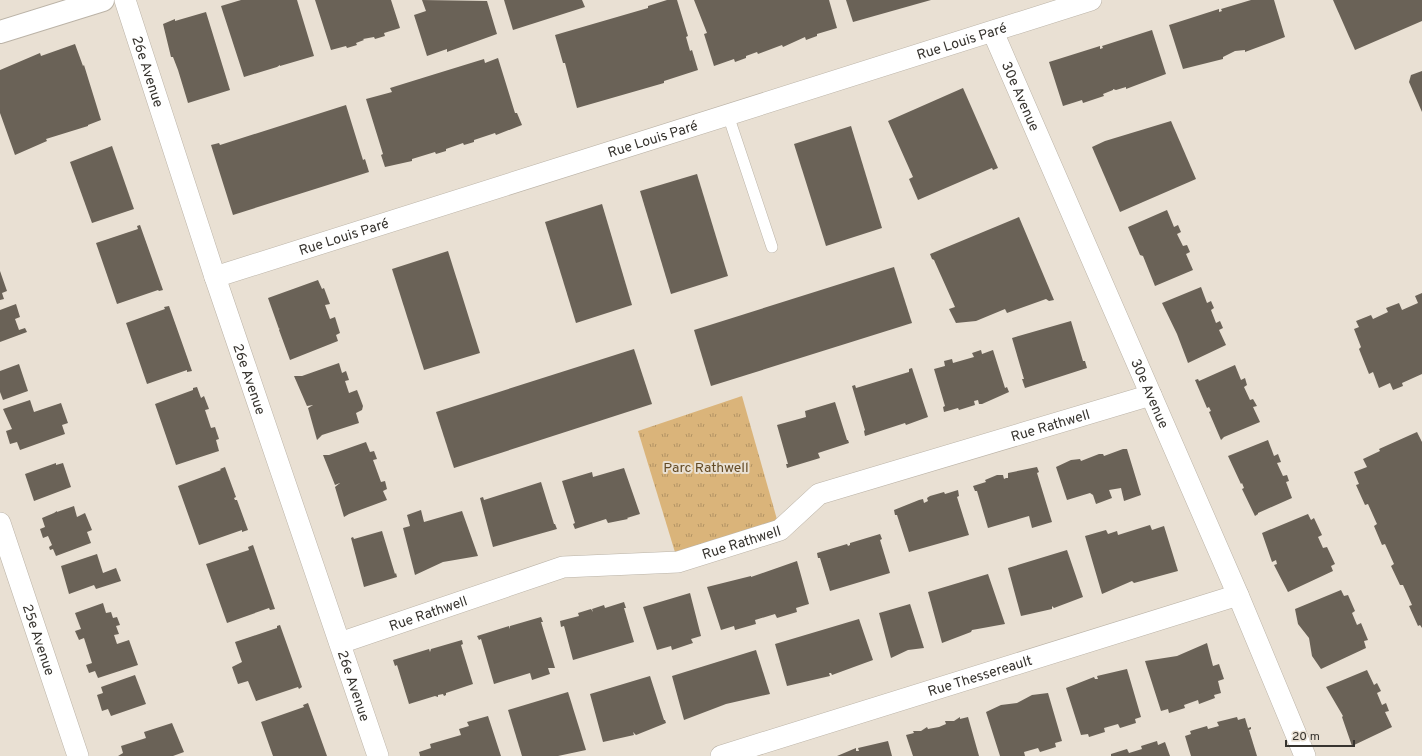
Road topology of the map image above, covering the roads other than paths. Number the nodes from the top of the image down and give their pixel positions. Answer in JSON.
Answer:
{"nodes":[{"id":1,"x":103,"y":0,"type":"edge"},
{"id":2,"x":124,"y":0,"type":"edge"},
{"id":3,"x":1091,"y":0,"type":"edge"},
{"id":4,"x":0,"y":32,"type":"edge"},
{"id":5,"x":993,"y":32,"type":"junction"},
{"id":6,"x":728,"y":115,"type":"junction"},
{"id":7,"x":772,"y":247,"type":"dead end"},
{"id":8,"x":215,"y":277,"type":"junction"},
{"id":9,"x":1151,"y":395,"type":"junction"},
{"id":10,"x":0,"y":523,"type":"edge"},
{"id":11,"x":1238,"y":595,"type":"junction"},
{"id":12,"x":340,"y":643,"type":"junction"},
{"id":13,"x":78,"y":756,"type":"edge"},
{"id":14,"x":378,"y":756,"type":"edge"},
{"id":15,"x":721,"y":756,"type":"edge"},
{"id":16,"x":1305,"y":756,"type":"edge"}],
"edges":[{"from":1,"to":4,"type":"street"},
{"from":2,"to":8,"type":"street","name":"26e Avenue"},
{"from":3,"to":5,"type":"street","name":"Rue Louis Paré"},
{"from":5,"to":6,"type":"street","name":"Rue Louis Paré"},
{"from":5,"to":9,"type":"street","name":"30e Avenue"},
{"from":6,"to":7,"type":"lane"},
{"from":6,"to":8,"type":"street","name":"Rue Louis Paré"},
{"from":8,"to":12,"type":"street","name":"26e Avenue"},
{"from":9,"to":11,"type":"street","name":"30e Avenue"},
{"from":9,"to":12,"type":"street","name":"Rue Rathwell"},
{"from":10,"to":13,"type":"street","name":"25e Avenue"},
{"from":11,"to":15,"type":"street","name":"Rue Thessereault"},
{"from":11,"to":16,"type":"street","name":"30e Avenue"},
{"from":12,"to":14,"type":"street","name":"26e Avenue"}]}
